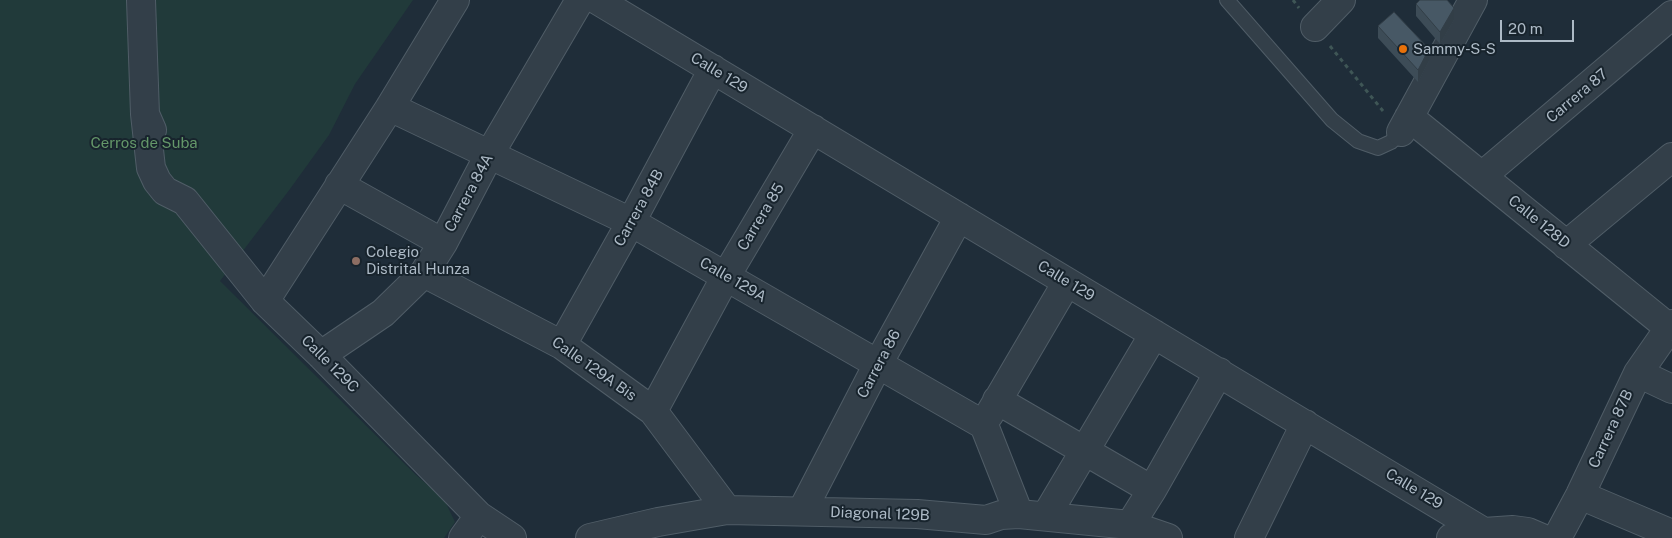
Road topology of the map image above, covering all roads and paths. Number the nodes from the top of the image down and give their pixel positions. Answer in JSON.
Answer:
{"nodes":[{"id":1,"x":141,"y":0,"type":"edge"},
{"id":2,"x":455,"y":0,"type":"edge"},
{"id":3,"x":580,"y":0,"type":"edge"},
{"id":4,"x":597,"y":0,"type":"edge"},
{"id":5,"x":1227,"y":0,"type":"edge"},
{"id":6,"x":1293,"y":0,"type":"edge"},
{"id":7,"x":1341,"y":0,"type":"edge"},
{"id":8,"x":1669,"y":0,"type":"edge"},
{"id":9,"x":1672,"y":3,"type":"edge"},
{"id":10,"x":1464,"y":5,"type":"edge"},
{"id":11,"x":1672,"y":15,"type":"edge"},
{"id":12,"x":1315,"y":27,"type":"junction"},
{"id":13,"x":713,"y":69,"type":"junction"},
{"id":14,"x":390,"y":107,"type":"junction"},
{"id":15,"x":145,"y":114,"type":"junction"},
{"id":16,"x":1405,"y":125,"type":"junction"},
{"id":17,"x":813,"y":129,"type":"junction"},
{"id":18,"x":489,"y":155,"type":"junction"},
{"id":19,"x":1672,"y":157,"type":"edge"},
{"id":20,"x":1482,"y":176,"type":"junction"},
{"id":21,"x":339,"y":185,"type":"junction"},
{"id":22,"x":185,"y":202,"type":"junction"},
{"id":23,"x":959,"y":217,"type":"junction"},
{"id":24,"x":631,"y":222,"type":"junction"},
{"id":25,"x":443,"y":243,"type":"junction"},
{"id":26,"x":1566,"y":244,"type":"junction"},
{"id":27,"x":424,"y":273,"type":"junction"},
{"id":28,"x":726,"y":276,"type":"junction"},
{"id":29,"x":1067,"y":282,"type":"junction"},
{"id":30,"x":265,"y":301,"type":"junction"},
{"id":31,"x":1670,"y":326,"type":"edge"},
{"id":32,"x":1154,"y":334,"type":"junction"},
{"id":33,"x":562,"y":345,"type":"junction"},
{"id":34,"x":322,"y":355,"type":"junction"},
{"id":35,"x":878,"y":364,"type":"junction"},
{"id":36,"x":1219,"y":372,"type":"junction"},
{"id":37,"x":1638,"y":373,"type":"junction"},
{"id":38,"x":1672,"y":389,"type":"edge"},
{"id":39,"x":997,"y":400,"type":"junction"},
{"id":40,"x":653,"y":411,"type":"junction"},
{"id":41,"x":1305,"y":424,"type":"junction"},
{"id":42,"x":984,"y":425,"type":"junction"},
{"id":43,"x":1084,"y":451,"type":"junction"},
{"id":44,"x":1152,"y":490,"type":"junction"},
{"id":45,"x":1580,"y":496,"type":"junction"},
{"id":46,"x":728,"y":510,"type":"junction"},
{"id":47,"x":802,"y":511,"type":"junction"},
{"id":48,"x":1019,"y":514,"type":"junction"},
{"id":49,"x":479,"y":516,"type":"junction"},
{"id":50,"x":1046,"y":516,"type":"junction"},
{"id":51,"x":986,"y":520,"type":"junction"},
{"id":52,"x":1130,"y":526,"type":"junction"},
{"id":53,"x":1484,"y":532,"type":"junction"},
{"id":54,"x":1672,"y":534,"type":"edge"},
{"id":55,"x":463,"y":538,"type":"edge"},
{"id":56,"x":512,"y":538,"type":"edge"},
{"id":57,"x":590,"y":538,"type":"edge"},
{"id":58,"x":961,"y":538,"type":"edge"},
{"id":59,"x":1168,"y":538,"type":"edge"},
{"id":60,"x":1249,"y":538,"type":"edge"},
{"id":61,"x":1451,"y":538,"type":"edge"},
{"id":62,"x":1542,"y":538,"type":"edge"},
{"id":63,"x":1557,"y":538,"type":"edge"}],
"edges":[{"from":1,"to":15,"type":"street"},
{"from":2,"to":14,"type":"street"},
{"from":3,"to":18,"type":"street","name":"Carrera 84A"},
{"from":4,"to":13,"type":"street","name":"Calle 129"},
{"from":5,"to":16,"type":"lane"},
{"from":6,"to":12,"type":"path"},
{"from":7,"to":12,"type":"street"},
{"from":8,"to":9,"type":"street"},
{"from":10,"to":16,"type":"street"},
{"from":11,"to":20,"type":"street","name":"Carrera 87"},
{"from":12,"to":16,"type":"path"},
{"from":13,"to":17,"type":"street","name":"Calle 129"},
{"from":13,"to":24,"type":"street","name":"Carrera 84B"},
{"from":14,"to":18,"type":"street","name":"Calle 129A"},
{"from":14,"to":21,"type":"street"},
{"from":15,"to":22,"type":"street"},
{"from":15,"to":22,"type":"street","name":"Calle 129C"},
{"from":16,"to":20,"type":"street","name":"Calle 128D"},
{"from":17,"to":23,"type":"street","name":"Calle 129"},
{"from":17,"to":28,"type":"street","name":"Carrera 85"},
{"from":18,"to":24,"type":"street","name":"Calle 129A"},
{"from":18,"to":25,"type":"street","name":"Carrera 84A"},
{"from":19,"to":26,"type":"street"},
{"from":20,"to":26,"type":"street","name":"Calle 128D"},
{"from":21,"to":25,"type":"street"},
{"from":21,"to":30,"type":"street"},
{"from":22,"to":30,"type":"street","name":"Calle 129C"},
{"from":23,"to":29,"type":"street","name":"Calle 129"},
{"from":23,"to":35,"type":"street","name":"Carrera 86"},
{"from":24,"to":28,"type":"street","name":"Calle 129A"},
{"from":24,"to":33,"type":"street","name":"Carrera 84B"},
{"from":25,"to":27,"type":"street","name":"Carrera 84A"},
{"from":26,"to":31,"type":"street","name":"Calle 128D"},
{"from":27,"to":33,"type":"street","name":"Calle 129A Bis"},
{"from":27,"to":34,"type":"street","name":"Carrera 84A"},
{"from":28,"to":35,"type":"street","name":"Calle 129A"},
{"from":28,"to":40,"type":"street","name":"Carrera 85"},
{"from":29,"to":32,"type":"street","name":"Calle 129"},
{"from":29,"to":39,"type":"street"},
{"from":30,"to":34,"type":"street","name":"Calle 129C"},
{"from":31,"to":37,"type":"street","name":"Carrera 87B"},
{"from":32,"to":36,"type":"street","name":"Calle 129"},
{"from":32,"to":43,"type":"street"},
{"from":33,"to":40,"type":"street","name":"Calle 129A Bis"},
{"from":34,"to":49,"type":"street","name":"Calle 129C"},
{"from":35,"to":42,"type":"street","name":"Calle 129A"},
{"from":35,"to":47,"type":"street","name":"Carrera 86"},
{"from":36,"to":41,"type":"street","name":"Calle 129"},
{"from":36,"to":44,"type":"street"},
{"from":37,"to":38,"type":"street"},
{"from":37,"to":45,"type":"street","name":"Carrera 87B"},
{"from":39,"to":42,"type":"street"},
{"from":39,"to":43,"type":"street"},
{"from":40,"to":46,"type":"street","name":"Calle 129A Bis"},
{"from":41,"to":53,"type":"street","name":"Calle 129"},
{"from":41,"to":60,"type":"street"},
{"from":42,"to":48,"type":"street"},
{"from":43,"to":44,"type":"street"},
{"from":43,"to":50,"type":"street"},
{"from":44,"to":52,"type":"street"},
{"from":45,"to":54,"type":"street"},
{"from":45,"to":63,"type":"street","name":"Carrera 87B"},
{"from":46,"to":47,"type":"street","name":"Diagonal 129B"},
{"from":46,"to":57,"type":"street","name":"Diagonal 129B"},
{"from":47,"to":51,"type":"street","name":"Diagonal 129B"},
{"from":48,"to":50,"type":"street","name":"Diagonal 129B"},
{"from":48,"to":51,"type":"street","name":"Diagonal 129B"},
{"from":49,"to":55,"type":"street"},
{"from":49,"to":56,"type":"street","name":"Calle 129C"},
{"from":50,"to":52,"type":"street","name":"Diagonal 129B"},
{"from":51,"to":58,"type":"street"},
{"from":52,"to":59,"type":"street","name":"Diagonal 129B"},
{"from":53,"to":61,"type":"street"},
{"from":53,"to":62,"type":"street"}]}
